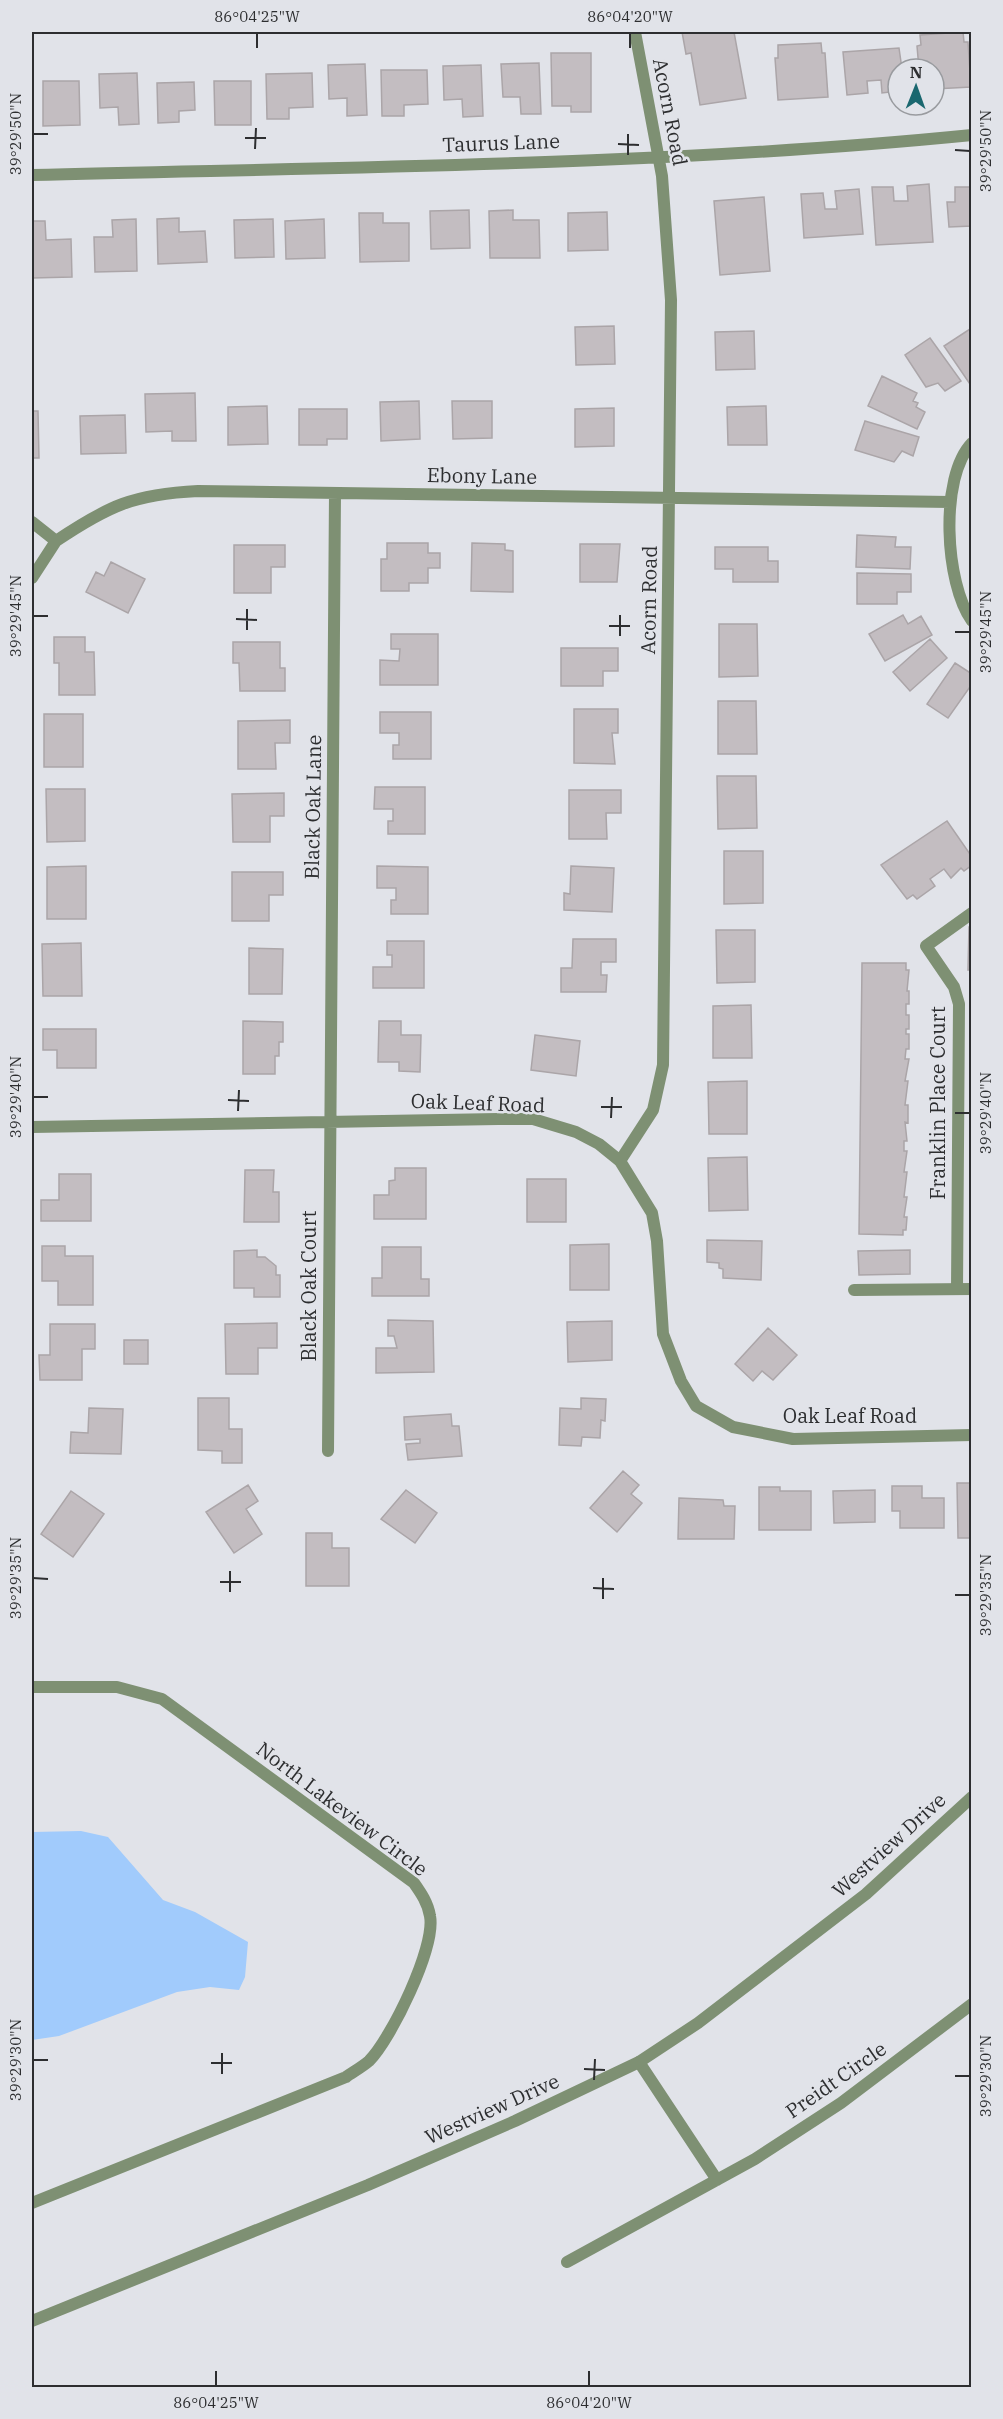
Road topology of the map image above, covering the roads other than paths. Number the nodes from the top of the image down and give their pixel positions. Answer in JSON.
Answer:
{"nodes":[{"id":1,"x":635,"y":32,"type":"edge"},
{"id":2,"x":972,"y":135,"type":"edge"},
{"id":3,"x":659,"y":156,"type":"junction"},
{"id":4,"x":32,"y":175,"type":"edge"},
{"id":5,"x":972,"y":443,"type":"edge"},
{"id":6,"x":335,"y":494,"type":"junction"},
{"id":7,"x":670,"y":498,"type":"junction"},
{"id":8,"x":950,"y":502,"type":"junction"},
{"id":9,"x":32,"y":522,"type":"edge"},
{"id":10,"x":56,"y":541,"type":"junction"},
{"id":11,"x":32,"y":578,"type":"edge"},
{"id":12,"x":972,"y":621,"type":"edge"},
{"id":13,"x":972,"y":912,"type":"edge"},
{"id":14,"x":329,"y":1121,"type":"junction"},
{"id":15,"x":32,"y":1127,"type":"edge"},
{"id":16,"x":620,"y":1161,"type":"junction"},
{"id":17,"x":972,"y":1288,"type":"edge"},
{"id":18,"x":957,"y":1289,"type":"junction"},
{"id":19,"x":854,"y":1290,"type":"dead end"},
{"id":20,"x":972,"y":1435,"type":"edge"},
{"id":21,"x":328,"y":1451,"type":"dead end"},
{"id":22,"x":32,"y":1686,"type":"edge"},
{"id":23,"x":972,"y":1797,"type":"edge"},
{"id":24,"x":972,"y":2004,"type":"edge"},
{"id":25,"x":639,"y":2062,"type":"junction"},
{"id":26,"x":717,"y":2180,"type":"junction"},
{"id":27,"x":32,"y":2203,"type":"edge"},
{"id":28,"x":567,"y":2262,"type":"dead end"},
{"id":29,"x":32,"y":2321,"type":"edge"}],
"edges":[{"from":1,"to":3,"type":"street","name":"Acorn Road"},
{"from":2,"to":3,"type":"street","name":"Taurus Lane"},
{"from":3,"to":4,"type":"street","name":"Taurus Lane"},
{"from":3,"to":7,"type":"street","name":"Acorn Road"},
{"from":5,"to":8,"type":"street"},
{"from":6,"to":7,"type":"street","name":"Ebony Lane"},
{"from":6,"to":10,"type":"street","name":"Ebony Lane"},
{"from":6,"to":14,"type":"street","name":"Black Oak Lane"},
{"from":7,"to":8,"type":"street","name":"Ebony Lane"},
{"from":7,"to":16,"type":"street","name":"Acorn Road"},
{"from":8,"to":12,"type":"street"},
{"from":9,"to":10,"type":"street"},
{"from":10,"to":11,"type":"street"},
{"from":13,"to":18,"type":"street","name":"Franklin Place Court"},
{"from":14,"to":15,"type":"street","name":"Oak Leaf Road"},
{"from":14,"to":16,"type":"street","name":"Oak Leaf Road"},
{"from":14,"to":21,"type":"street","name":"Black Oak Court"},
{"from":16,"to":20,"type":"street","name":"Oak Leaf Road"},
{"from":17,"to":18,"type":"street"},
{"from":18,"to":19,"type":"street"},
{"from":22,"to":27,"type":"street","name":"North Lakeview Circle"},
{"from":23,"to":25,"type":"street","name":"Westview Drive"},
{"from":24,"to":26,"type":"street","name":"Preidt Circle"},
{"from":25,"to":26,"type":"street"},
{"from":25,"to":29,"type":"street","name":"Westview Drive"},
{"from":26,"to":28,"type":"street","name":"Preidt Circle"}]}
